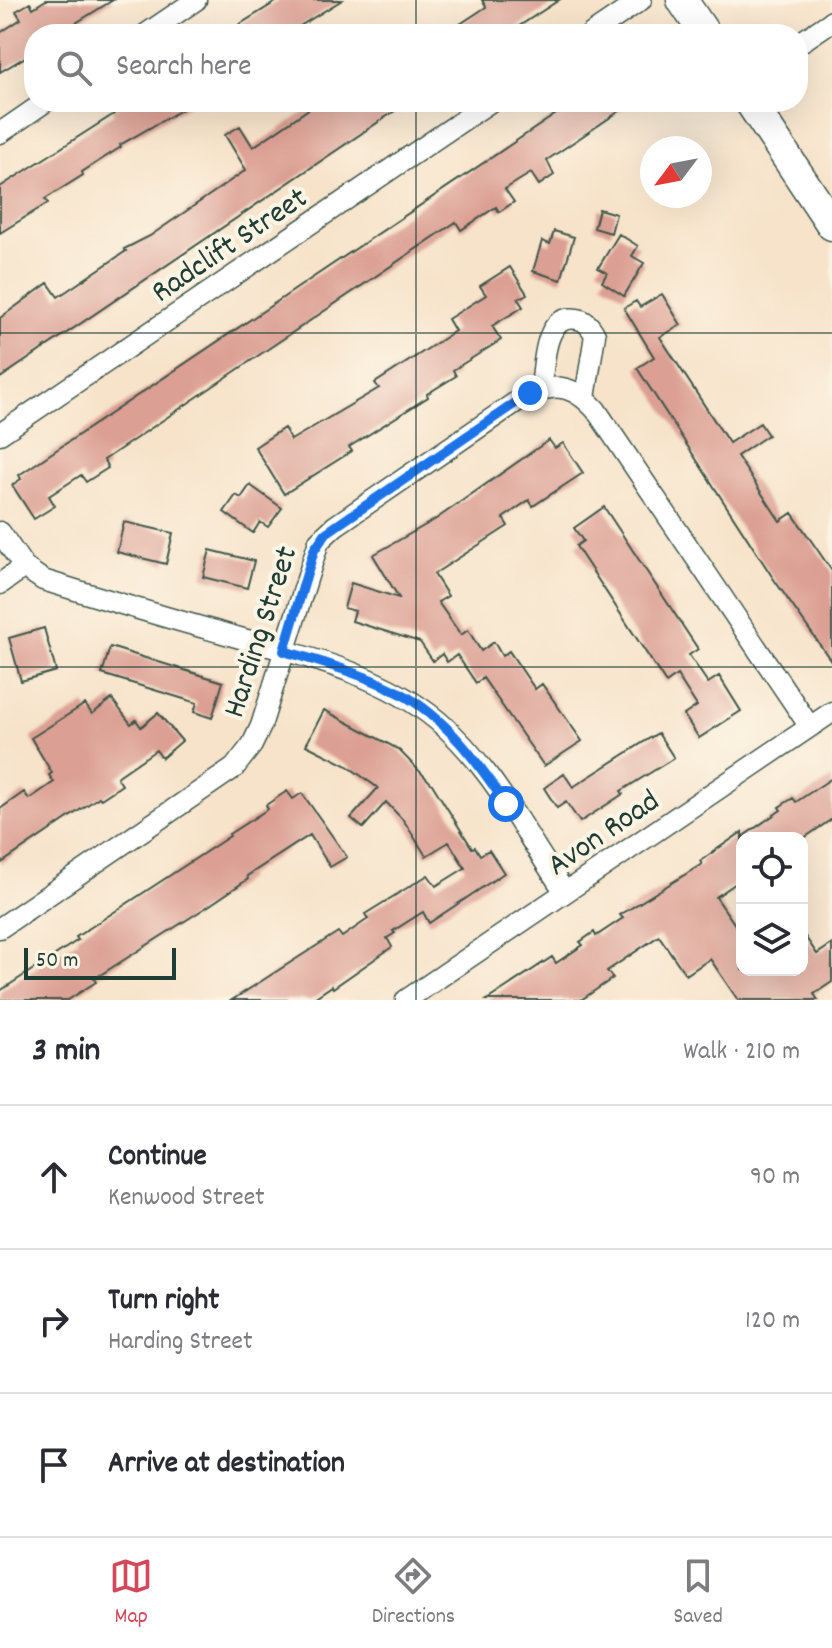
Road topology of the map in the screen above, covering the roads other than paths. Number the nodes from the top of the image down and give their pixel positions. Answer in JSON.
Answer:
{"nodes":[{"id":1,"x":196,"y":0,"type":"edge"},
{"id":2,"x":641,"y":0,"type":"edge"},
{"id":3,"x":682,"y":0,"type":"edge"},
{"id":4,"x":832,"y":21,"type":"edge"},
{"id":5,"x":161,"y":24,"type":"edge"},
{"id":6,"x":606,"y":24,"type":"edge"},
{"id":7,"x":698,"y":24,"type":"edge"},
{"id":8,"x":808,"y":37,"type":"edge"},
{"id":9,"x":30,"y":112,"type":"edge"},
{"id":10,"x":475,"y":112,"type":"edge"},
{"id":11,"x":757,"y":112,"type":"edge"},
{"id":12,"x":0,"y":133,"type":"edge"},
{"id":13,"x":832,"y":225,"type":"edge"},
{"id":14,"x":541,"y":389,"type":"junction"},
{"id":15,"x":585,"y":398,"type":"junction"},
{"id":16,"x":0,"y":434,"type":"edge"},
{"id":17,"x":0,"y":532,"type":"edge"},
{"id":18,"x":24,"y":567,"type":"junction"},
{"id":19,"x":0,"y":584,"type":"edge"},
{"id":20,"x":284,"y":651,"type":"junction"},
{"id":21,"x":832,"y":712,"type":"edge"},
{"id":22,"x":810,"y":727,"type":"junction"},
{"id":23,"x":565,"y":892,"type":"junction"},
{"id":24,"x":0,"y":928,"type":"edge"},
{"id":25,"x":406,"y":1000,"type":"edge"}],
"edges":[{"from":1,"to":5,"type":"street"},
{"from":2,"to":6,"type":"street"},
{"from":3,"to":7,"type":"main road"},
{"from":4,"to":8,"type":"street"},
{"from":9,"to":12,"type":"street"},
{"from":10,"to":16,"type":"street","name":"Radclift Street"},
{"from":11,"to":13,"type":"main road"},
{"from":14,"to":15,"type":"street"},
{"from":14,"to":15,"type":"street"},
{"from":14,"to":20,"type":"street","name":"Harding Street"},
{"from":15,"to":22,"type":"street"},
{"from":17,"to":18,"type":"street"},
{"from":18,"to":19,"type":"street"},
{"from":18,"to":20,"type":"street"},
{"from":20,"to":23,"type":"street"},
{"from":20,"to":24,"type":"street","name":"Harding Street"},
{"from":21,"to":22,"type":"street","name":"Avon Road"},
{"from":22,"to":23,"type":"street","name":"Avon Road"},
{"from":23,"to":25,"type":"street","name":"Avon Road"}]}
